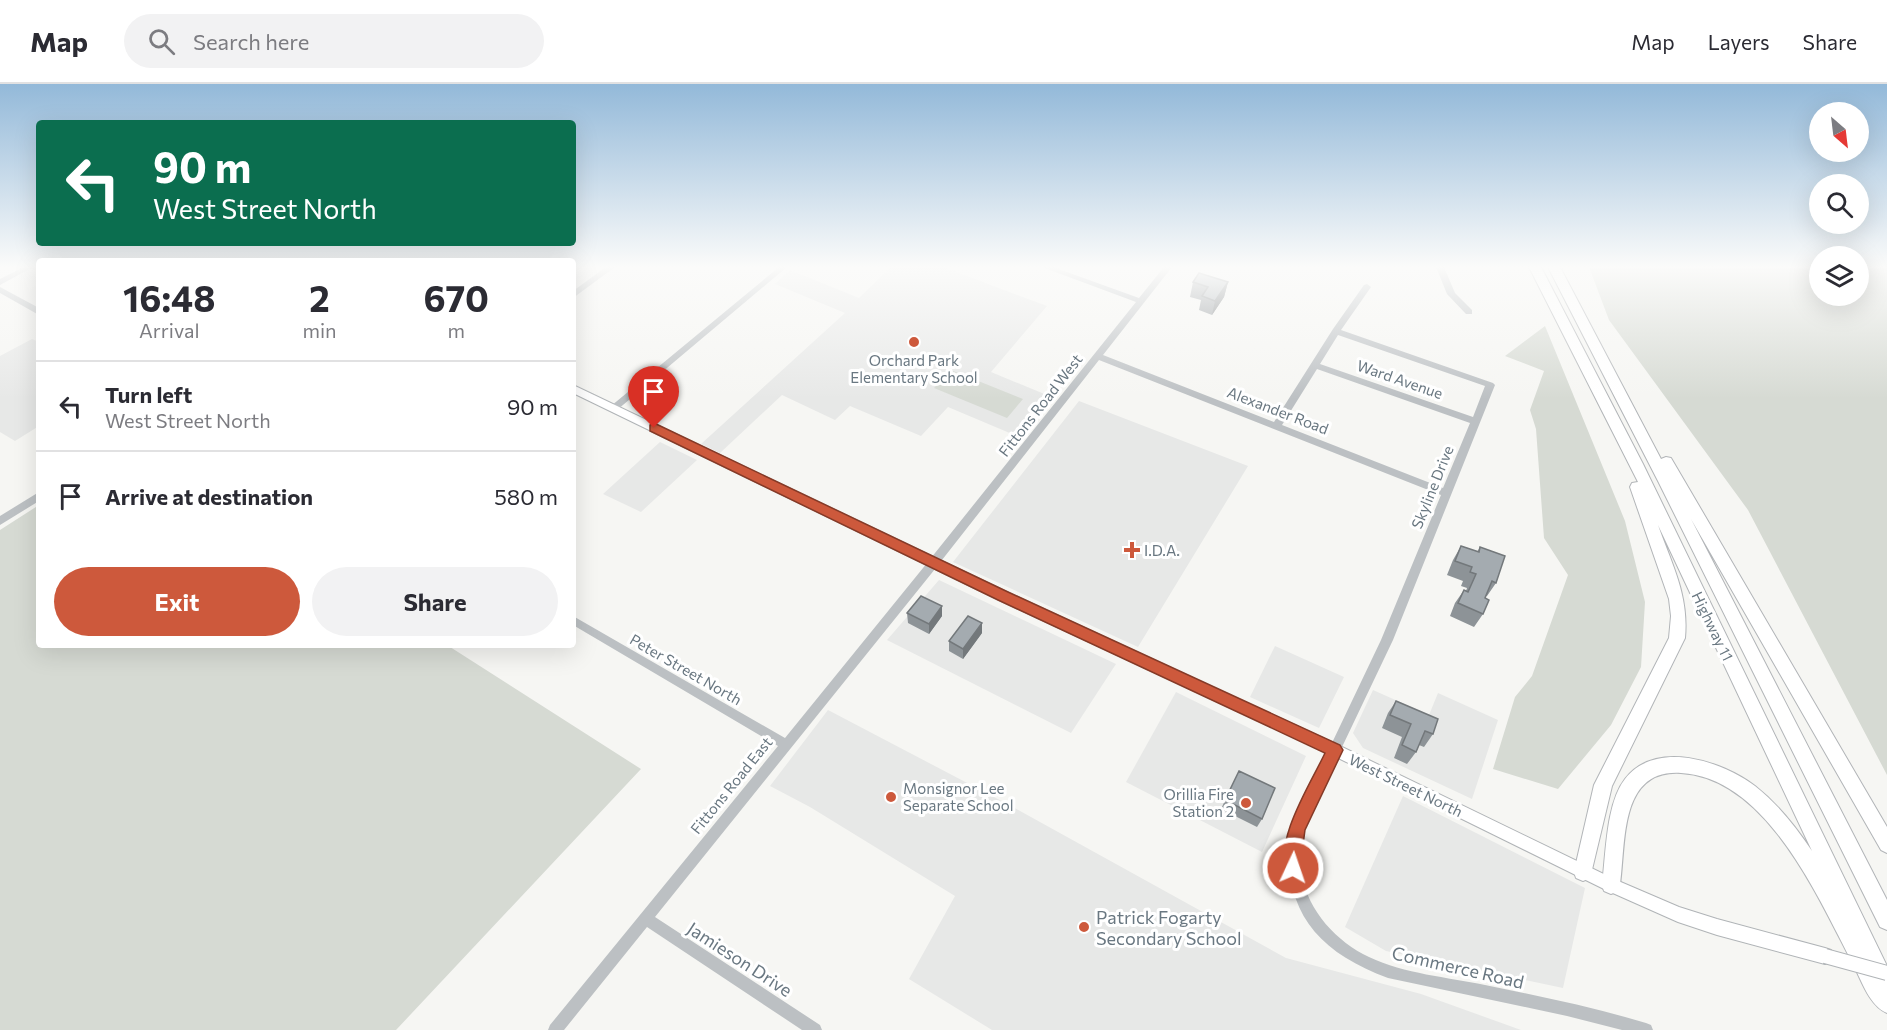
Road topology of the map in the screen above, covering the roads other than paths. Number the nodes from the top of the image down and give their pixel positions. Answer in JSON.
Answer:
{"nodes":[{"id":1,"x":730,"y":311,"type":"edge"},
{"id":2,"x":1132,"y":311,"type":"edge"},
{"id":3,"x":1350,"y":311,"type":"edge"},
{"id":4,"x":1558,"y":311,"type":"edge"},
{"id":5,"x":1577,"y":311,"type":"edge"},
{"id":6,"x":1336,"y":331,"type":"junction"},
{"id":7,"x":1098,"y":356,"type":"junction"},
{"id":8,"x":1314,"y":365,"type":"junction"},
{"id":9,"x":576,"y":390,"type":"edge"},
{"id":10,"x":614,"y":408,"type":"junction"},
{"id":11,"x":1475,"y":421,"type":"junction"},
{"id":12,"x":1276,"y":425,"type":"junction"},
{"id":13,"x":1639,"y":430,"type":"junction"},
{"id":14,"x":1636,"y":464,"type":"junction"},
{"id":15,"x":1446,"y":493,"type":"junction"},
{"id":16,"x":36,"y":498,"type":"edge"},
{"id":17,"x":0,"y":521,"type":"edge"},
{"id":18,"x":934,"y":562,"type":"junction"},
{"id":19,"x":576,"y":622,"type":"edge"},
{"id":20,"x":785,"y":744,"type":"junction"},
{"id":21,"x":1335,"y":750,"type":"junction"},
{"id":22,"x":1887,"y":844,"type":"edge"},
{"id":23,"x":1583,"y":872,"type":"junction"},
{"id":24,"x":1611,"y":885,"type":"junction"},
{"id":25,"x":645,"y":918,"type":"junction"},
{"id":26,"x":1887,"y":920,"type":"edge"},
{"id":27,"x":1887,"y":973,"type":"edge"},
{"id":28,"x":1887,"y":988,"type":"edge"},
{"id":29,"x":1887,"y":1003,"type":"edge"},
{"id":30,"x":555,"y":1030,"type":"edge"},
{"id":31,"x":815,"y":1030,"type":"edge"},
{"id":32,"x":1646,"y":1030,"type":"edge"}],
"edges":[{"from":1,"to":10,"type":"street"},
{"from":2,"to":7,"type":"street","name":"Fittons Road West"},
{"from":3,"to":6,"type":"street"},
{"from":4,"to":14,"type":"highway","name":"Highway 11"},
{"from":5,"to":13,"type":"highway","name":"Highway 11"},
{"from":6,"to":8,"type":"street"},
{"from":6,"to":11,"type":"street","name":"Skyline Drive"},
{"from":7,"to":12,"type":"street","name":"Alexander Road"},
{"from":7,"to":18,"type":"street","name":"Fittons Road West"},
{"from":8,"to":11,"type":"street","name":"Ward Avenue"},
{"from":8,"to":12,"type":"street"},
{"from":9,"to":10,"type":"main road","name":"West Street North"},
{"from":10,"to":18,"type":"main road","name":"West Street North"},
{"from":11,"to":15,"type":"street","name":"Skyline Drive"},
{"from":12,"to":15,"type":"street","name":"Alexander Road"},
{"from":13,"to":22,"type":"highway"},
{"from":13,"to":26,"type":"highway","name":"Highway 11"},
{"from":14,"to":23,"type":"highway"},
{"from":14,"to":28,"type":"highway","name":"Highway 11"},
{"from":15,"to":21,"type":"street","name":"Skyline Drive"},
{"from":16,"to":17,"type":"street"},
{"from":18,"to":20,"type":"street","name":"Fittons Road East"},
{"from":18,"to":21,"type":"main road","name":"West Street North"},
{"from":19,"to":20,"type":"street","name":"Peter Street North"},
{"from":20,"to":25,"type":"street","name":"Fittons Road East"},
{"from":21,"to":23,"type":"main road","name":"West Street North"},
{"from":21,"to":32,"type":"street","name":"Commerce Road"},
{"from":23,"to":24,"type":"main road","name":"West Street North"},
{"from":24,"to":27,"type":"main road","name":"West Street North","bridge":true},
{"from":24,"to":29,"type":"highway"},
{"from":25,"to":30,"type":"street","name":"Fittons Road East"},
{"from":25,"to":31,"type":"street","name":"Jamieson Drive"}]}
